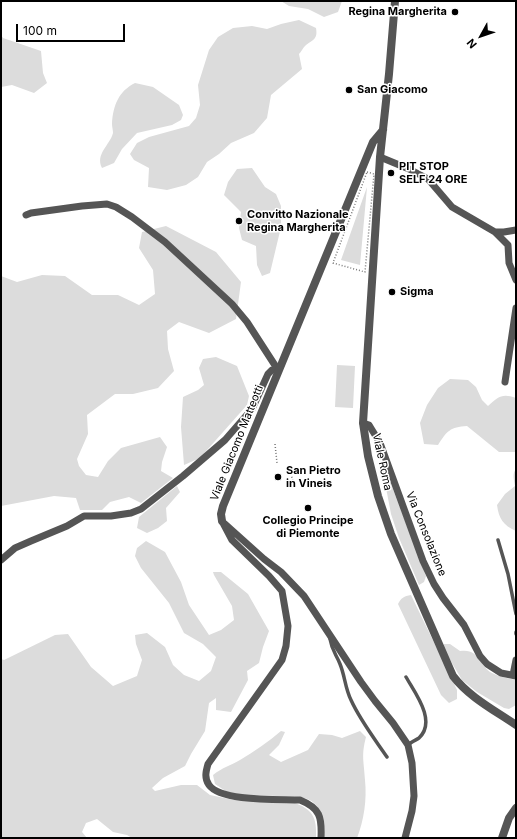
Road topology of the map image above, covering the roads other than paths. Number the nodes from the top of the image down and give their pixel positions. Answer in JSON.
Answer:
{"nodes":[{"id":1,"x":395,"y":1,"type":"edge"},
{"id":2,"x":383,"y":129,"type":"junction"},
{"id":3,"x":380,"y":157,"type":"junction"},
{"id":4,"x":26,"y":215,"type":"dead end"},
{"id":5,"x":516,"y":230,"type":"edge"},
{"id":6,"x":495,"y":232,"type":"junction"},
{"id":7,"x":516,"y":280,"type":"edge"},
{"id":8,"x":516,"y":308,"type":"edge"},
{"id":9,"x":278,"y":370,"type":"junction"},
{"id":10,"x":505,"y":382,"type":"dead end"},
{"id":11,"x":363,"y":423,"type":"junction"},
{"id":12,"x":222,"y":521,"type":"junction"},
{"id":13,"x":498,"y":540,"type":"dead end"},
{"id":14,"x":1,"y":560,"type":"edge"},
{"id":15,"x":516,"y":614,"type":"edge"},
{"id":16,"x":330,"y":636,"type":"junction"},
{"id":17,"x":516,"y":660,"type":"edge"},
{"id":18,"x":515,"y":675,"type":"edge"},
{"id":19,"x":406,"y":677,"type":"dead end"},
{"id":20,"x":516,"y":724,"type":"edge"},
{"id":21,"x":408,"y":745,"type":"junction"},
{"id":22,"x":387,"y":757,"type":"dead end"},
{"id":23,"x":516,"y":808,"type":"edge"},
{"id":24,"x":321,"y":838,"type":"edge"},
{"id":25,"x":405,"y":838,"type":"edge"},
{"id":26,"x":502,"y":838,"type":"edge"}],
"edges":[{"from":1,"to":2,"type":"street","name":"Viale Roma"},
{"from":2,"to":3,"type":"street","name":"Viale Roma"},
{"from":2,"to":9,"type":"street","name":"Viale Giacomo Matteotti"},
{"from":3,"to":6,"type":"street"},
{"from":3,"to":11,"type":"street","name":"Viale Roma"},
{"from":4,"to":9,"type":"street"},
{"from":5,"to":6,"type":"street"},
{"from":6,"to":7,"type":"street"},
{"from":8,"to":10,"type":"street"},
{"from":9,"to":12,"type":"street","name":"Viale Giacomo Matteotti"},
{"from":9,"to":14,"type":"street"},
{"from":11,"to":18,"type":"street","name":"Via Consolazione"},
{"from":11,"to":20,"type":"street","name":"Viale Roma"},
{"from":12,"to":16,"type":"street"},
{"from":12,"to":24,"type":"street"},
{"from":13,"to":15,"type":"lane"},
{"from":16,"to":21,"type":"street"},
{"from":16,"to":22,"type":"lane"},
{"from":17,"to":18,"type":"street"},
{"from":19,"to":21,"type":"lane"},
{"from":21,"to":25,"type":"street"},
{"from":23,"to":26,"type":"street"}]}
